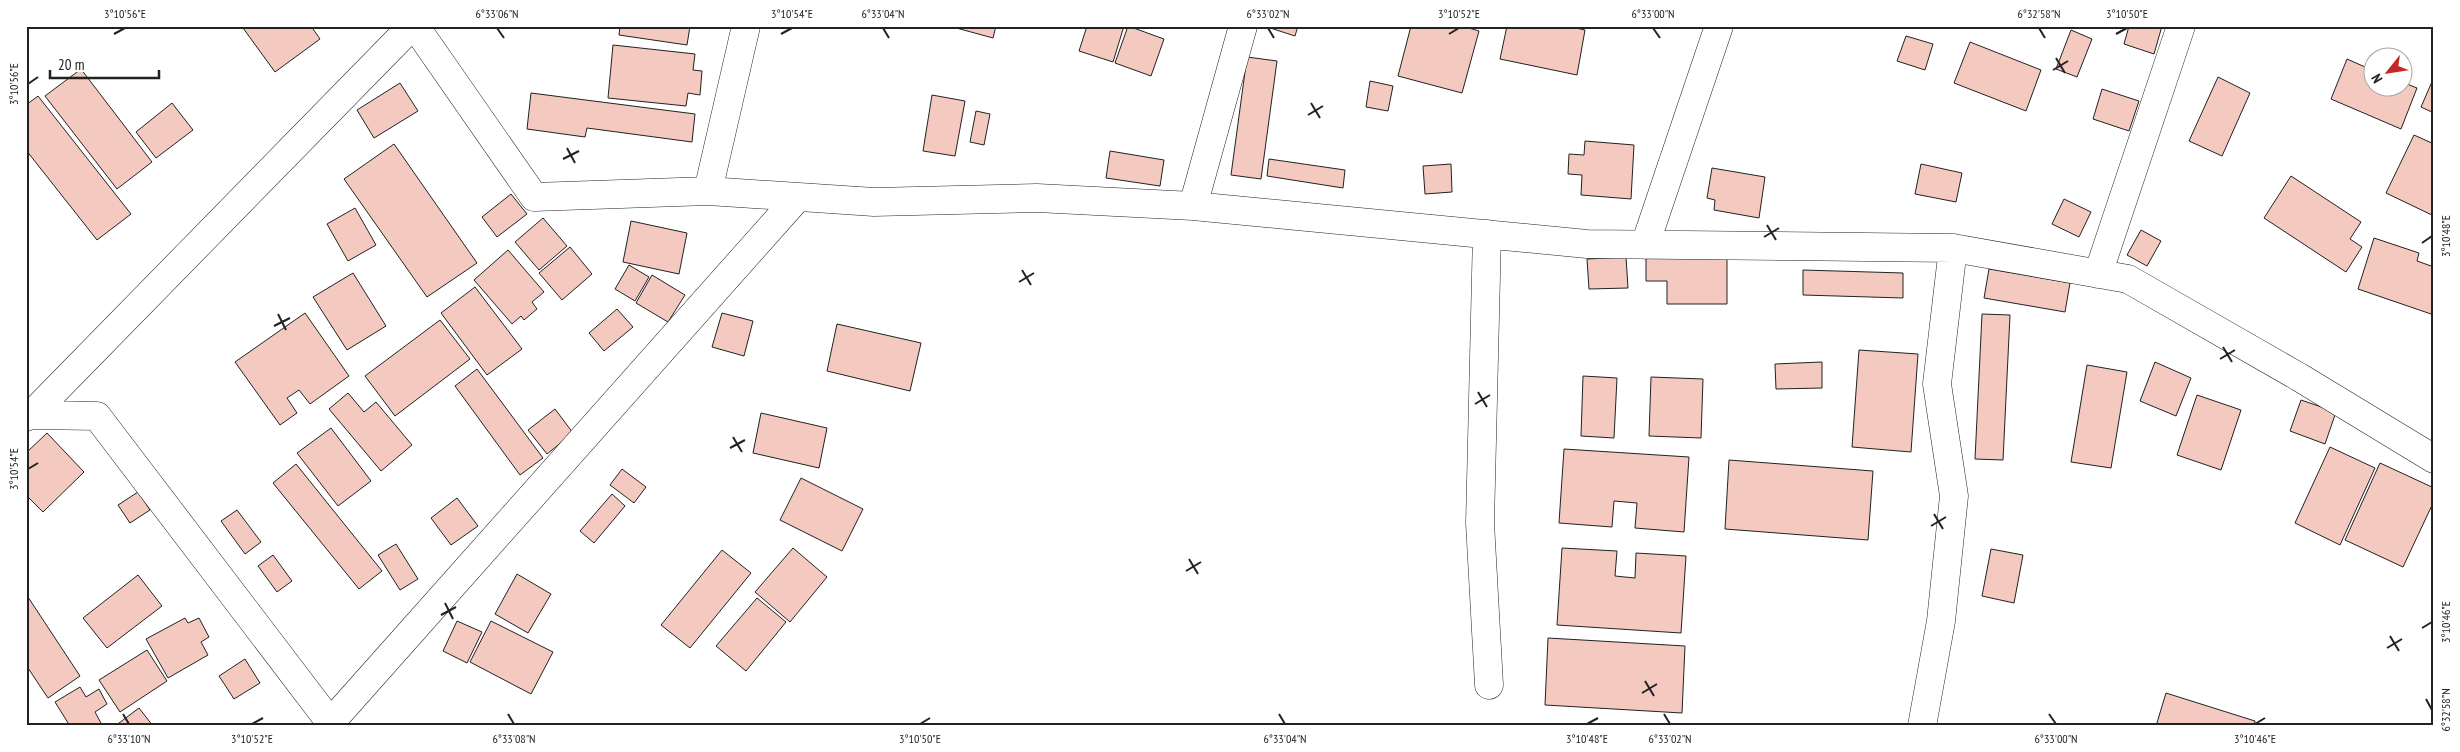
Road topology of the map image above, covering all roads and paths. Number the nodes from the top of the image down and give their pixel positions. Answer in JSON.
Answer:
{"nodes":[{"id":1,"x":413,"y":26,"type":"edge"},
{"id":2,"x":746,"y":26,"type":"edge"},
{"id":3,"x":1243,"y":26,"type":"edge"},
{"id":4,"x":1719,"y":26,"type":"edge"},
{"id":5,"x":2181,"y":26,"type":"edge"},
{"id":6,"x":708,"y":191,"type":"junction"},
{"id":7,"x":798,"y":197,"type":"junction"},
{"id":8,"x":1193,"y":206,"type":"junction"},
{"id":9,"x":1488,"y":234,"type":"junction"},
{"id":10,"x":1645,"y":244,"type":"junction"},
{"id":11,"x":1953,"y":248,"type":"junction"},
{"id":12,"x":2098,"y":274,"type":"junction"},
{"id":13,"x":29,"y":416,"type":"edge"},
{"id":14,"x":2434,"y":459,"type":"edge"},
{"id":15,"x":1489,"y":685,"type":"dead end"},
{"id":16,"x":332,"y":724,"type":"edge"},
{"id":17,"x":1922,"y":726,"type":"edge"}],
"edges":[{"from":1,"to":6,"type":"street"},
{"from":1,"to":13,"type":"street"},
{"from":2,"to":6,"type":"street"},
{"from":3,"to":8,"type":"street"},
{"from":4,"to":10,"type":"street"},
{"from":5,"to":12,"type":"street"},
{"from":6,"to":7,"type":"street"},
{"from":7,"to":8,"type":"street"},
{"from":7,"to":16,"type":"street"},
{"from":8,"to":9,"type":"street"},
{"from":9,"to":10,"type":"street"},
{"from":9,"to":15,"type":"street"},
{"from":10,"to":11,"type":"street"},
{"from":11,"to":12,"type":"street"},
{"from":11,"to":17,"type":"street"},
{"from":12,"to":14,"type":"street"},
{"from":13,"to":16,"type":"street"}]}
